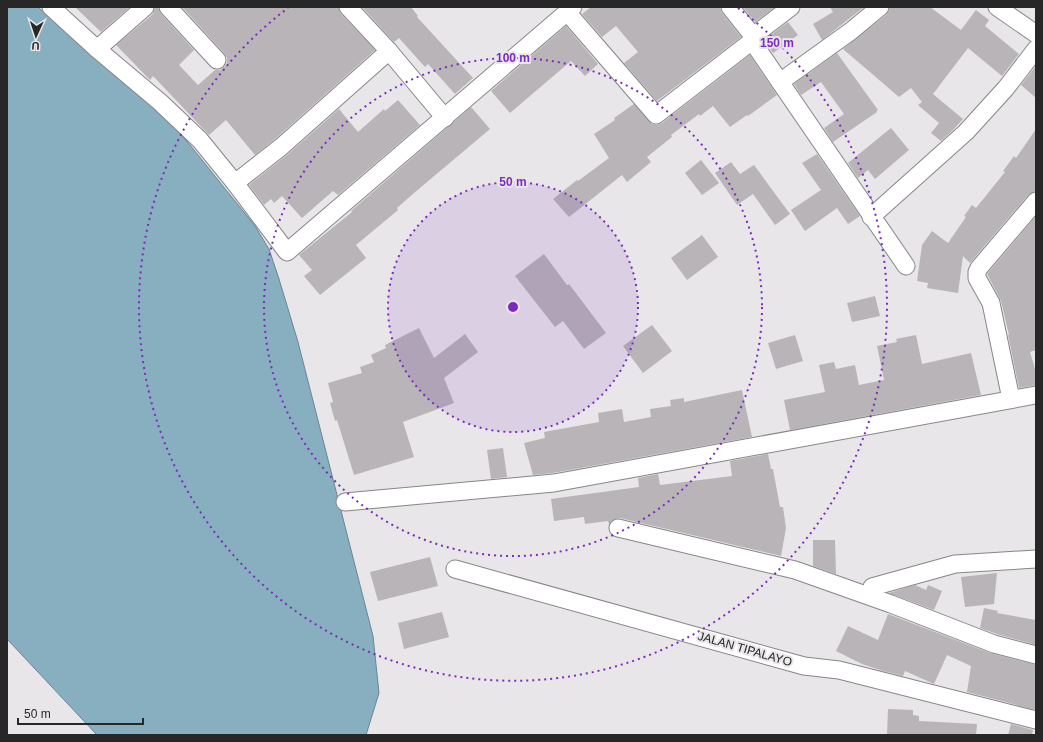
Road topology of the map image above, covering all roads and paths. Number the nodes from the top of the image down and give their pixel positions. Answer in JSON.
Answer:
{"nodes":[{"id":1,"x":51,"y":7,"type":"edge"},
{"id":2,"x":145,"y":7,"type":"edge"},
{"id":3,"x":168,"y":7,"type":"edge"},
{"id":4,"x":348,"y":7,"type":"edge"},
{"id":5,"x":730,"y":7,"type":"edge"},
{"id":6,"x":880,"y":7,"type":"edge"},
{"id":7,"x":997,"y":7,"type":"edge"},
{"id":8,"x":788,"y":8,"type":"edge"},
{"id":9,"x":570,"y":9,"type":"edge"},
{"id":10,"x":1036,"y":34,"type":"edge"},
{"id":11,"x":752,"y":38,"type":"junction"},
{"id":12,"x":97,"y":49,"type":"junction"},
{"id":13,"x":1036,"y":49,"type":"edge"},
{"id":14,"x":390,"y":51,"type":"junction"},
{"id":15,"x":217,"y":60,"type":"dead end"},
{"id":16,"x":780,"y":82,"type":"junction"},
{"id":17,"x":445,"y":118,"type":"junction"},
{"id":18,"x":235,"y":183,"type":"junction"},
{"id":19,"x":1036,"y":201,"type":"edge"},
{"id":20,"x":871,"y":217,"type":"junction"},
{"id":21,"x":906,"y":266,"type":"dead end"},
{"id":22,"x":1036,"y":394,"type":"edge"},
{"id":23,"x":1011,"y":399,"type":"junction"},
{"id":24,"x":345,"y":502,"type":"dead end"},
{"id":25,"x":618,"y":528,"type":"dead end"},
{"id":26,"x":1036,"y":559,"type":"edge"},
{"id":27,"x":455,"y":569,"type":"dead end"},
{"id":28,"x":872,"y":587,"type":"dead end"},
{"id":29,"x":1036,"y":655,"type":"edge"},
{"id":30,"x":1036,"y":720,"type":"edge"}],
"edges":[{"from":1,"to":12,"type":"street"},
{"from":2,"to":12,"type":"street"},
{"from":3,"to":15,"type":"street"},
{"from":4,"to":14,"type":"street"},
{"from":5,"to":11,"type":"street"},
{"from":6,"to":16,"type":"street"},
{"from":7,"to":10,"type":"street"},
{"from":8,"to":11,"type":"street"},
{"from":9,"to":11,"type":"street"},
{"from":9,"to":17,"type":"street"},
{"from":11,"to":16,"type":"street"},
{"from":12,"to":18,"type":"street"},
{"from":13,"to":20,"type":"street"},
{"from":14,"to":17,"type":"street"},
{"from":14,"to":18,"type":"street"},
{"from":16,"to":20,"type":"street"},
{"from":17,"to":18,"type":"street"},
{"from":19,"to":23,"type":"street"},
{"from":20,"to":21,"type":"street"},
{"from":22,"to":23,"type":"street"},
{"from":23,"to":24,"type":"street"},
{"from":25,"to":29,"type":"street"},
{"from":26,"to":28,"type":"street"},
{"from":27,"to":30,"type":"street","name":"JALAN TIPALAYO"}]}
